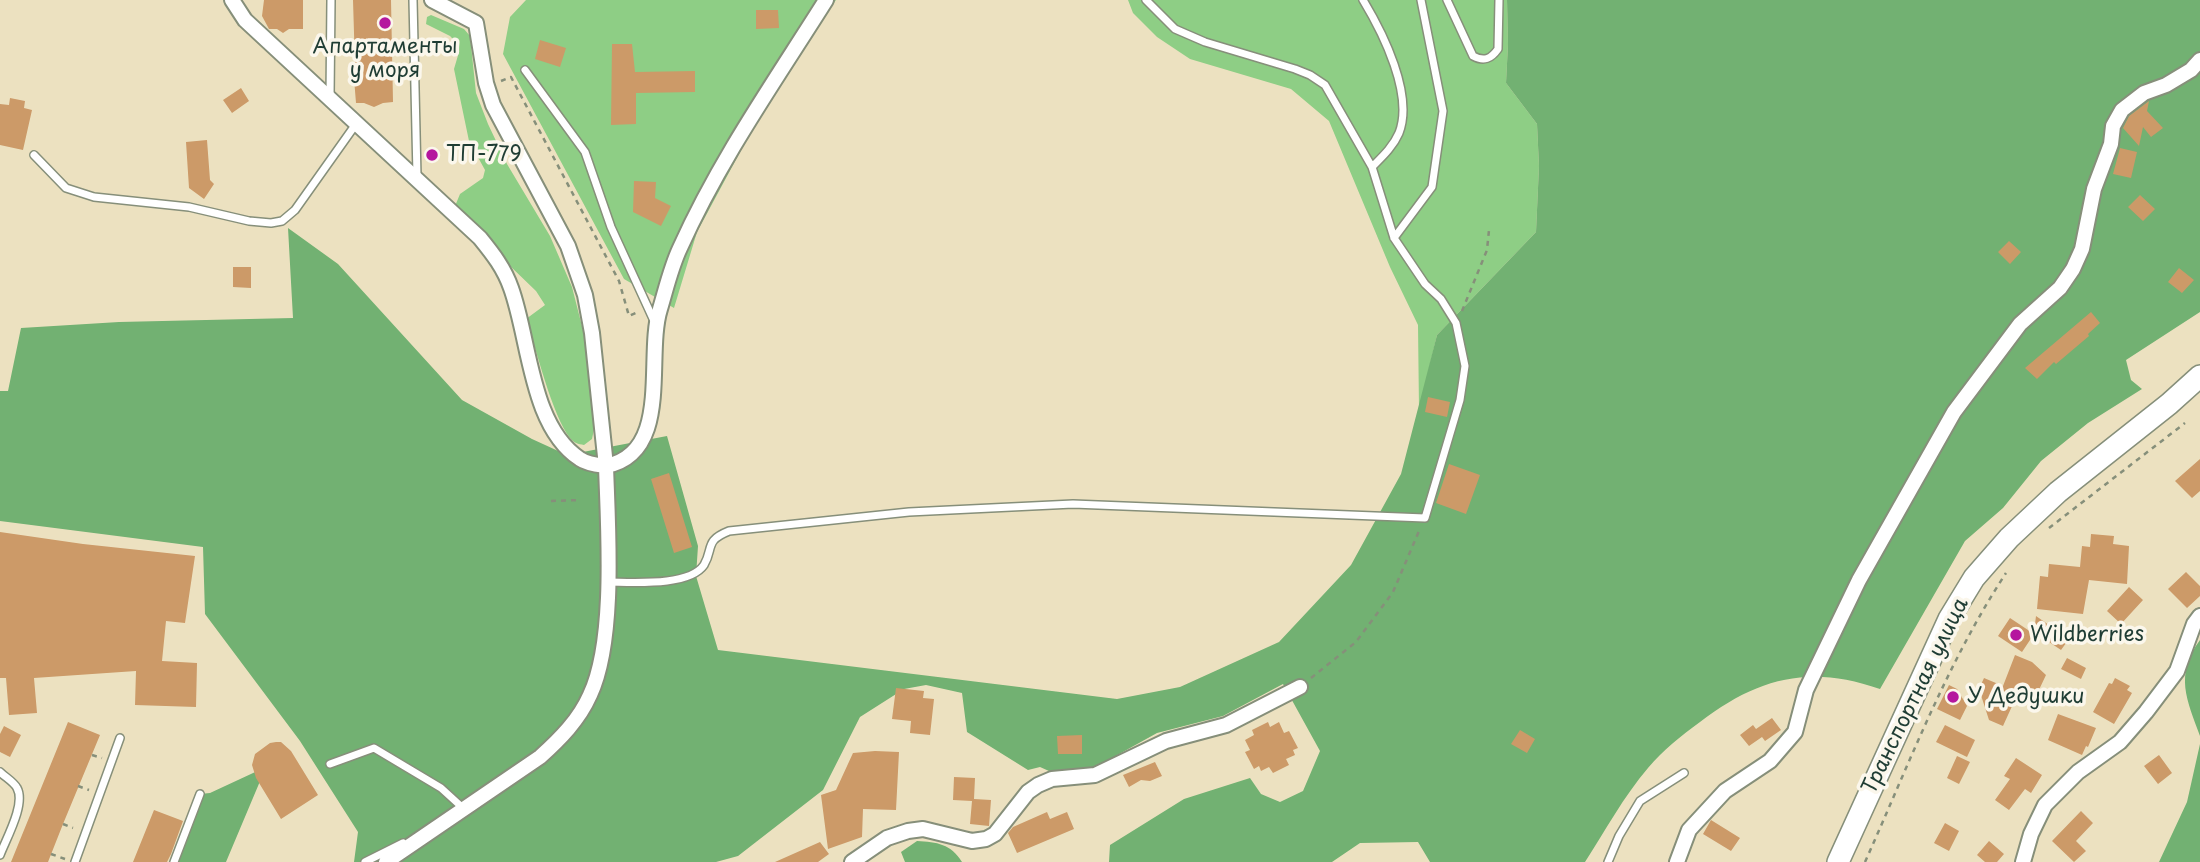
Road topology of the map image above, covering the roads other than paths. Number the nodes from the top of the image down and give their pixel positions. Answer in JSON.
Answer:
{"nodes":[{"id":1,"x":232,"y":0,"type":"edge"},
{"id":2,"x":331,"y":0,"type":"edge"},
{"id":3,"x":413,"y":0,"type":"edge"},
{"id":4,"x":432,"y":0,"type":"edge"},
{"id":5,"x":826,"y":0,"type":"edge"},
{"id":6,"x":1146,"y":0,"type":"edge"},
{"id":7,"x":1363,"y":0,"type":"edge"},
{"id":8,"x":1421,"y":0,"type":"edge"},
{"id":9,"x":1447,"y":0,"type":"edge"},
{"id":10,"x":1499,"y":0,"type":"edge"},
{"id":11,"x":2200,"y":60,"type":"edge"},
{"id":12,"x":525,"y":70,"type":"dead end"},
{"id":13,"x":330,"y":100,"type":"junction"},
{"id":14,"x":356,"y":124,"type":"junction"},
{"id":15,"x":34,"y":155,"type":"dead end"},
{"id":16,"x":1372,"y":167,"type":"junction"},
{"id":17,"x":417,"y":180,"type":"junction"},
{"id":18,"x":1394,"y":238,"type":"junction"},
{"id":19,"x":655,"y":324,"type":"junction"},
{"id":20,"x":2200,"y":376,"type":"edge"},
{"id":21,"x":2200,"y":387,"type":"edge"},
{"id":22,"x":2169,"y":404,"type":"junction"},
{"id":23,"x":606,"y":466,"type":"junction"},
{"id":24,"x":607,"y":582,"type":"junction"},
{"id":25,"x":2200,"y":616,"type":"edge"},
{"id":26,"x":1300,"y":687,"type":"road end"},
{"id":27,"x":120,"y":738,"type":"dead end"},
{"id":28,"x":330,"y":764,"type":"dead end"},
{"id":29,"x":0,"y":772,"type":"edge"},
{"id":30,"x":1684,"y":773,"type":"dead end"},
{"id":31,"x":200,"y":794,"type":"dead end"},
{"id":32,"x":464,"y":808,"type":"junction"},
{"id":33,"x":439,"y":826,"type":"junction"},
{"id":34,"x":0,"y":855,"type":"edge"},
{"id":35,"x":75,"y":862,"type":"edge"},
{"id":36,"x":174,"y":862,"type":"edge"},
{"id":37,"x":365,"y":862,"type":"edge"},
{"id":38,"x":386,"y":862,"type":"edge"},
{"id":39,"x":852,"y":862,"type":"edge"},
{"id":40,"x":1608,"y":862,"type":"edge"},
{"id":41,"x":1677,"y":862,"type":"edge"},
{"id":42,"x":1838,"y":862,"type":"edge"},
{"id":43,"x":2023,"y":862,"type":"edge"}],
"edges":[{"from":1,"to":13,"type":"street"},
{"from":2,"to":13,"type":"lane"},
{"from":3,"to":17,"type":"lane"},
{"from":4,"to":23,"type":"street"},
{"from":5,"to":19,"type":"street"},
{"from":6,"to":16,"type":"lane"},
{"from":7,"to":16,"type":"lane"},
{"from":8,"to":18,"type":"lane"},
{"from":9,"to":10,"type":"lane"},
{"from":11,"to":41,"type":"street"},
{"from":12,"to":19,"type":"lane"},
{"from":13,"to":14,"type":"street"},
{"from":14,"to":15,"type":"lane"},
{"from":14,"to":17,"type":"street"},
{"from":16,"to":18,"type":"lane"},
{"from":17,"to":23,"type":"street"},
{"from":18,"to":24,"type":"lane"},
{"from":19,"to":23,"type":"street"},
{"from":20,"to":22,"type":"main road","name":"Транспортная улица"},
{"from":21,"to":22,"type":"main road","name":"Транспортная улица"},
{"from":22,"to":42,"type":"main road","name":"Транспортная улица"},
{"from":23,"to":24,"type":"street"},
{"from":24,"to":32,"type":"street"},
{"from":25,"to":43,"type":"street"},
{"from":26,"to":39,"type":"street"},
{"from":27,"to":35,"type":"lane"},
{"from":28,"to":32,"type":"lane"},
{"from":29,"to":34,"type":"lane"},
{"from":30,"to":40,"type":"lane"},
{"from":31,"to":36,"type":"lane"},
{"from":32,"to":33,"type":"street"},
{"from":33,"to":37,"type":"lane"},
{"from":33,"to":38,"type":"street"}]}
